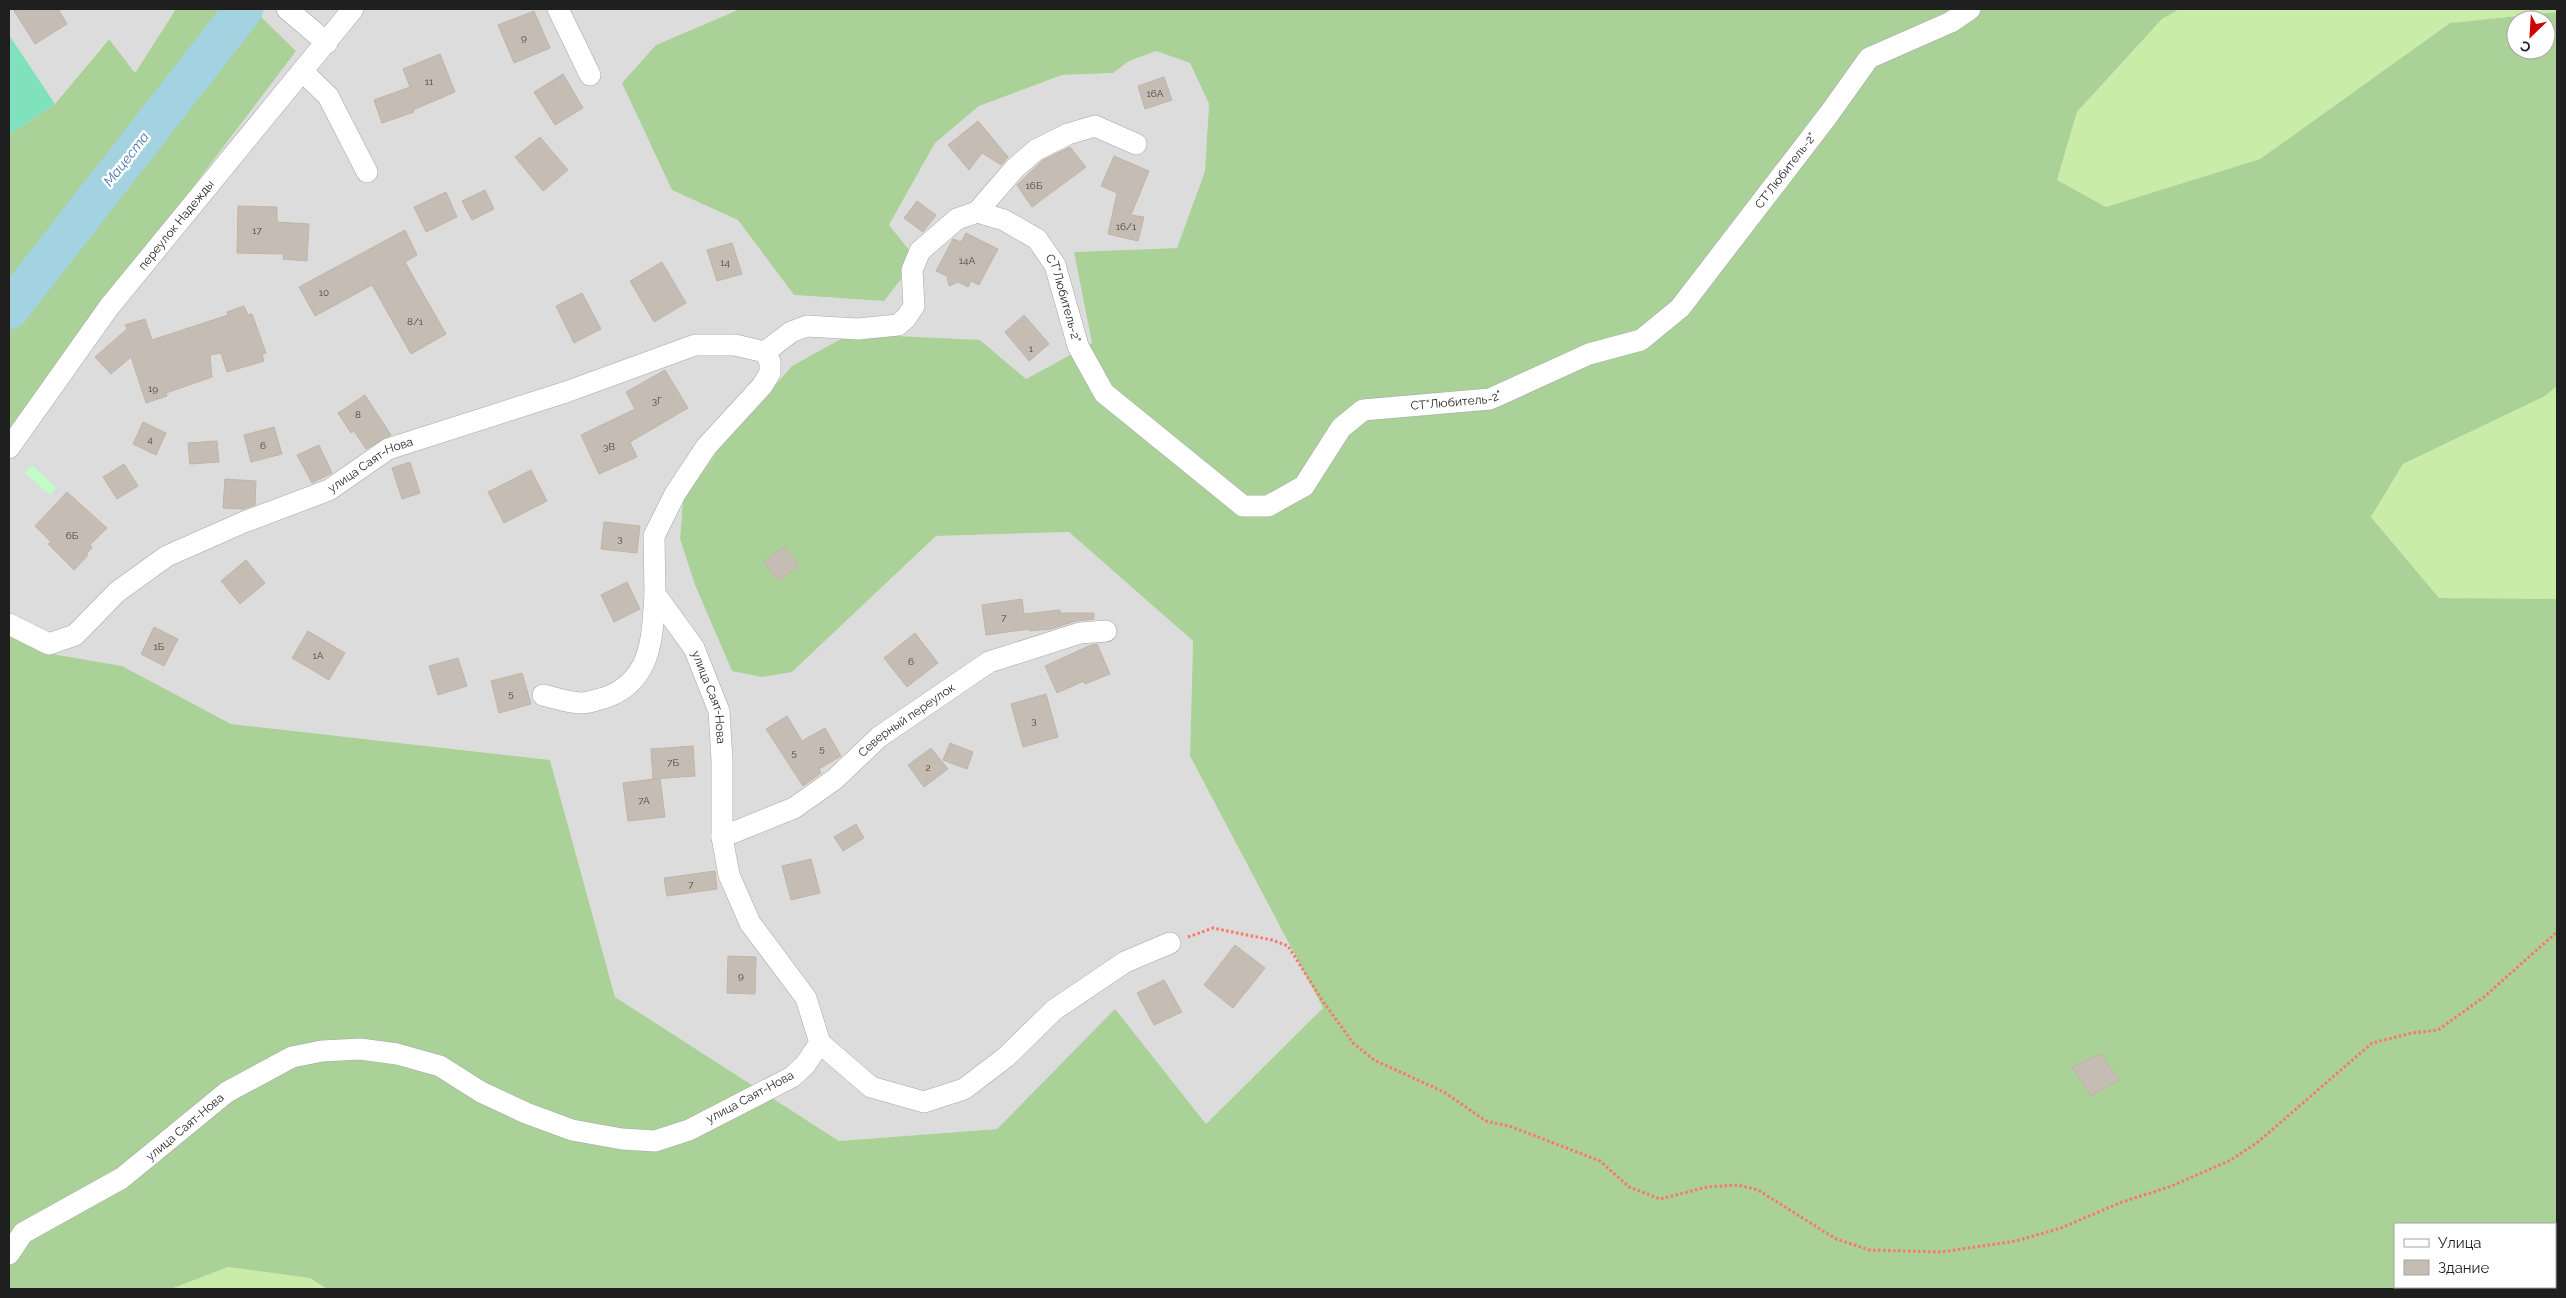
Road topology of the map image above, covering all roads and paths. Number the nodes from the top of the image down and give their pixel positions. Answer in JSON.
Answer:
{"nodes":[{"id":1,"x":287,"y":9,"type":"edge"},
{"id":2,"x":353,"y":9,"type":"edge"},
{"id":3,"x":558,"y":9,"type":"edge"},
{"id":4,"x":1970,"y":9,"type":"edge"},
{"id":5,"x":326,"y":43,"type":"junction"},
{"id":6,"x":302,"y":71,"type":"junction"},
{"id":7,"x":590,"y":75,"type":"dead end"},
{"id":8,"x":1136,"y":144,"type":"dead end"},
{"id":9,"x":367,"y":172,"type":"dead end"},
{"id":10,"x":977,"y":212,"type":"junction"},
{"id":11,"x":766,"y":352,"type":"junction"},
{"id":12,"x":9,"y":448,"type":"edge"},
{"id":13,"x":655,"y":594,"type":"junction"},
{"id":14,"x":9,"y":624,"type":"edge"},
{"id":15,"x":1106,"y":631,"type":"dead end"},
{"id":16,"x":543,"y":695,"type":"dead end"},
{"id":17,"x":722,"y":837,"type":"junction"},
{"id":18,"x":2557,"y":932,"type":"edge"},
{"id":19,"x":1170,"y":943,"type":"joint"},
{"id":20,"x":820,"y":1042,"type":"junction"},
{"id":21,"x":9,"y":1254,"type":"edge"}],
"edges":[{"from":1,"to":5,"type":"street"},
{"from":2,"to":5,"type":"street","name":"переулок Надежды"},
{"from":3,"to":7,"type":"street"},
{"from":4,"to":10,"type":"street","name":"СТ\"Любитель-2\""},
{"from":5,"to":6,"type":"street","name":"переулок Надежды"},
{"from":6,"to":9,"type":"street"},
{"from":6,"to":12,"type":"street","name":"переулок Надежды"},
{"from":8,"to":10,"type":"street"},
{"from":10,"to":11,"type":"street"},
{"from":11,"to":13,"type":"street"},
{"from":11,"to":14,"type":"street","name":"улица Саят-Нова"},
{"from":13,"to":16,"type":"street"},
{"from":13,"to":17,"type":"street","name":"улица Саят-Нова"},
{"from":15,"to":17,"type":"street","name":"Северный переулок"},
{"from":17,"to":20,"type":"street","name":"улица Саят-Нова"},
{"from":18,"to":19,"type":"path"},
{"from":19,"to":20,"type":"street"},
{"from":20,"to":21,"type":"street","name":"улица Саят-Нова"}]}
